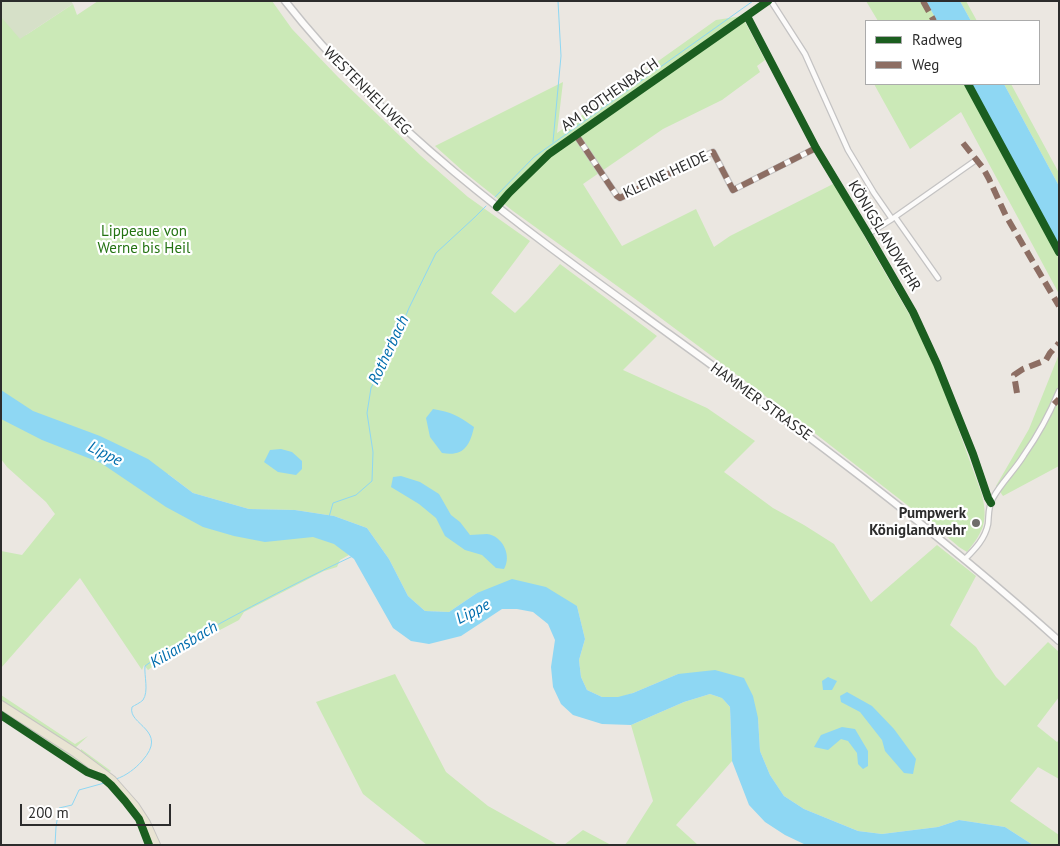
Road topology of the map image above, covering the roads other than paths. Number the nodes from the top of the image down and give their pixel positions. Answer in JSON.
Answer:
{"nodes":[{"id":1,"x":285,"y":1,"type":"edge"},
{"id":2,"x":770,"y":1,"type":"edge"},
{"id":3,"x":747,"y":16,"type":"junction"},
{"id":4,"x":576,"y":135,"type":"junction"},
{"id":5,"x":816,"y":148,"type":"junction"},
{"id":6,"x":976,"y":160,"type":"dead end"},
{"id":7,"x":456,"y":173,"type":"joint"},
{"id":8,"x":497,"y":207,"type":"junction"},
{"id":9,"x":894,"y":218,"type":"junction"},
{"id":10,"x":868,"y":234,"type":"junction"},
{"id":11,"x":938,"y":278,"type":"dead end"},
{"id":12,"x":1059,"y":391,"type":"edge"},
{"id":13,"x":990,"y":503,"type":"junction"},
{"id":14,"x":965,"y":559,"type":"junction"},
{"id":15,"x":1059,"y":641,"type":"edge"},
{"id":16,"x":1,"y":704,"type":"edge"},
{"id":17,"x":156,"y":845,"type":"edge"}],
"edges":[{"from":1,"to":7,"type":"main road","name":"WESTENHELLWEG"},
{"from":2,"to":3,"type":"street","name":"KÖNIGSLANDWEHR"},
{"from":2,"to":9,"type":"street","name":"KÖNIGSLANDWEHR"},
{"from":3,"to":4,"type":"street","name":"AM ROTHENBACH"},
{"from":3,"to":5,"type":"street","name":"KÖNIGSLANDWEHR"},
{"from":4,"to":5,"type":"street","name":"KLEINE HEIDE"},
{"from":4,"to":8,"type":"street","name":"AM ROTHENBACH"},
{"from":5,"to":10,"type":"street","name":"KÖNIGSLANDWEHR"},
{"from":6,"to":9,"type":"street"},
{"from":7,"to":8,"type":"main road","name":"HAMMER STRASSE"},
{"from":8,"to":14,"type":"main road","name":"HAMMER STRASSE"},
{"from":9,"to":10,"type":"street"},
{"from":9,"to":11,"type":"street","name":"KÖNIGSLANDWEHR"},
{"from":10,"to":13,"type":"street","name":"KÖNIGSLANDWEHR"},
{"from":12,"to":13,"type":"street"},
{"from":13,"to":14,"type":"street","name":"KÖNIGSLANDWEHR"},
{"from":14,"to":15,"type":"main road","name":"HAMMER STRASSE"},
{"from":16,"to":17,"type":"main road"}]}
